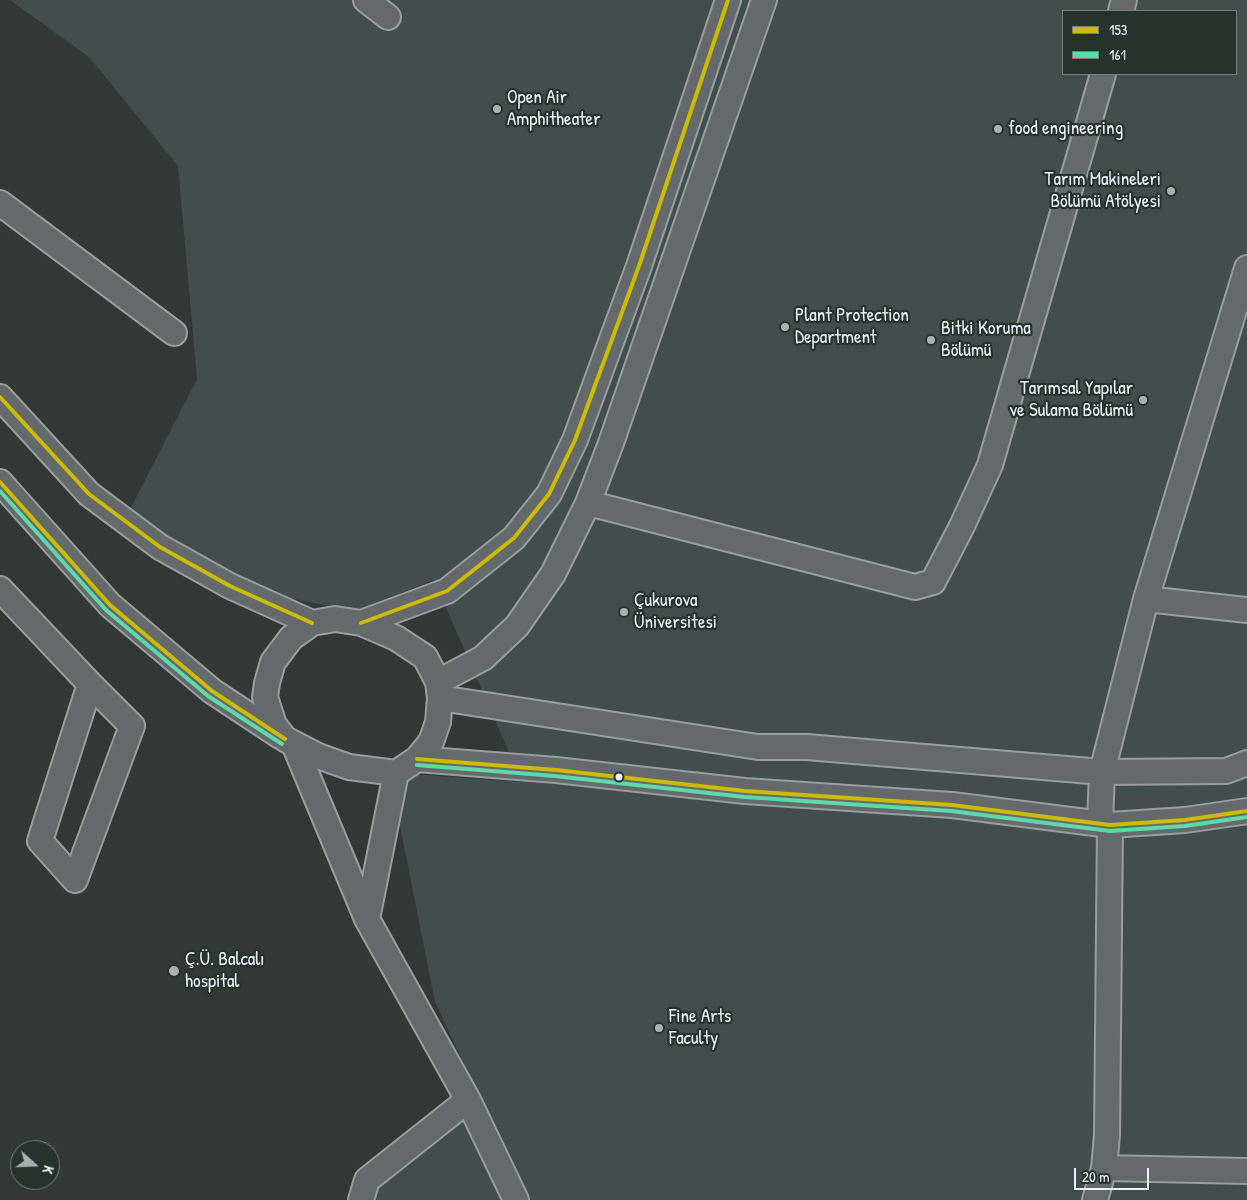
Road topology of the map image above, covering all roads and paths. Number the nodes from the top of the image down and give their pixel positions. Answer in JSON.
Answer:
{"nodes":[{"id":1,"x":366,"y":0,"type":"edge"},
{"id":2,"x":728,"y":0,"type":"edge"},
{"id":3,"x":764,"y":0,"type":"edge"},
{"id":4,"x":388,"y":17,"type":"dead end"},
{"id":5,"x":1103,"y":75,"type":"edge"},
{"id":6,"x":0,"y":203,"type":"edge"},
{"id":7,"x":1247,"y":268,"type":"edge"},
{"id":8,"x":174,"y":333,"type":"dead end"},
{"id":9,"x":0,"y":397,"type":"edge"},
{"id":10,"x":0,"y":482,"type":"edge"},
{"id":11,"x":588,"y":503,"type":"junction"},
{"id":12,"x":0,"y":589,"type":"edge"},
{"id":13,"x":1146,"y":599,"type":"junction"},
{"id":14,"x":1247,"y":610,"type":"edge"},
{"id":15,"x":312,"y":623,"type":"junction"},
{"id":16,"x":361,"y":623,"type":"junction"},
{"id":17,"x":90,"y":684,"type":"junction"},
{"id":18,"x":439,"y":690,"type":"junction"},
{"id":19,"x":290,"y":741,"type":"junction"},
{"id":20,"x":417,"y":759,"type":"junction"},
{"id":21,"x":1247,"y":763,"type":"edge"},
{"id":22,"x":1102,"y":772,"type":"junction"},
{"id":23,"x":396,"y":773,"type":"junction"},
{"id":24,"x":1247,"y":811,"type":"edge"},
{"id":25,"x":1105,"y":824,"type":"junction"},
{"id":26,"x":367,"y":919,"type":"junction"},
{"id":27,"x":468,"y":1100,"type":"junction"},
{"id":28,"x":1104,"y":1168,"type":"junction"},
{"id":29,"x":1247,"y":1171,"type":"edge"},
{"id":30,"x":362,"y":1200,"type":"edge"},
{"id":31,"x":516,"y":1200,"type":"edge"},
{"id":32,"x":1095,"y":1200,"type":"edge"}],
"edges":[{"from":1,"to":4,"type":"street"},
{"from":2,"to":16,"type":"street"},
{"from":3,"to":11,"type":"street"},
{"from":5,"to":11,"type":"street"},
{"from":6,"to":8,"type":"street"},
{"from":7,"to":13,"type":"street"},
{"from":9,"to":15,"type":"street"},
{"from":10,"to":19,"type":"street"},
{"from":11,"to":18,"type":"street"},
{"from":12,"to":17,"type":"street"},
{"from":13,"to":14,"type":"street"},
{"from":13,"to":22,"type":"street"},
{"from":15,"to":16,"type":"street"},
{"from":15,"to":19,"type":"street"},
{"from":16,"to":18,"type":"street"},
{"from":17,"to":17,"type":"street"},
{"from":18,"to":20,"type":"street"},
{"from":18,"to":22,"type":"street"},
{"from":19,"to":23,"type":"street"},
{"from":19,"to":26,"type":"street"},
{"from":20,"to":23,"type":"street"},
{"from":20,"to":25,"type":"street"},
{"from":21,"to":22,"type":"street"},
{"from":22,"to":25,"type":"street"},
{"from":23,"to":26,"type":"street"},
{"from":24,"to":25,"type":"street"},
{"from":25,"to":28,"type":"street"},
{"from":26,"to":27,"type":"street"},
{"from":27,"to":30,"type":"street"},
{"from":27,"to":31,"type":"street"},
{"from":28,"to":29,"type":"street"},
{"from":28,"to":32,"type":"street"}]}
